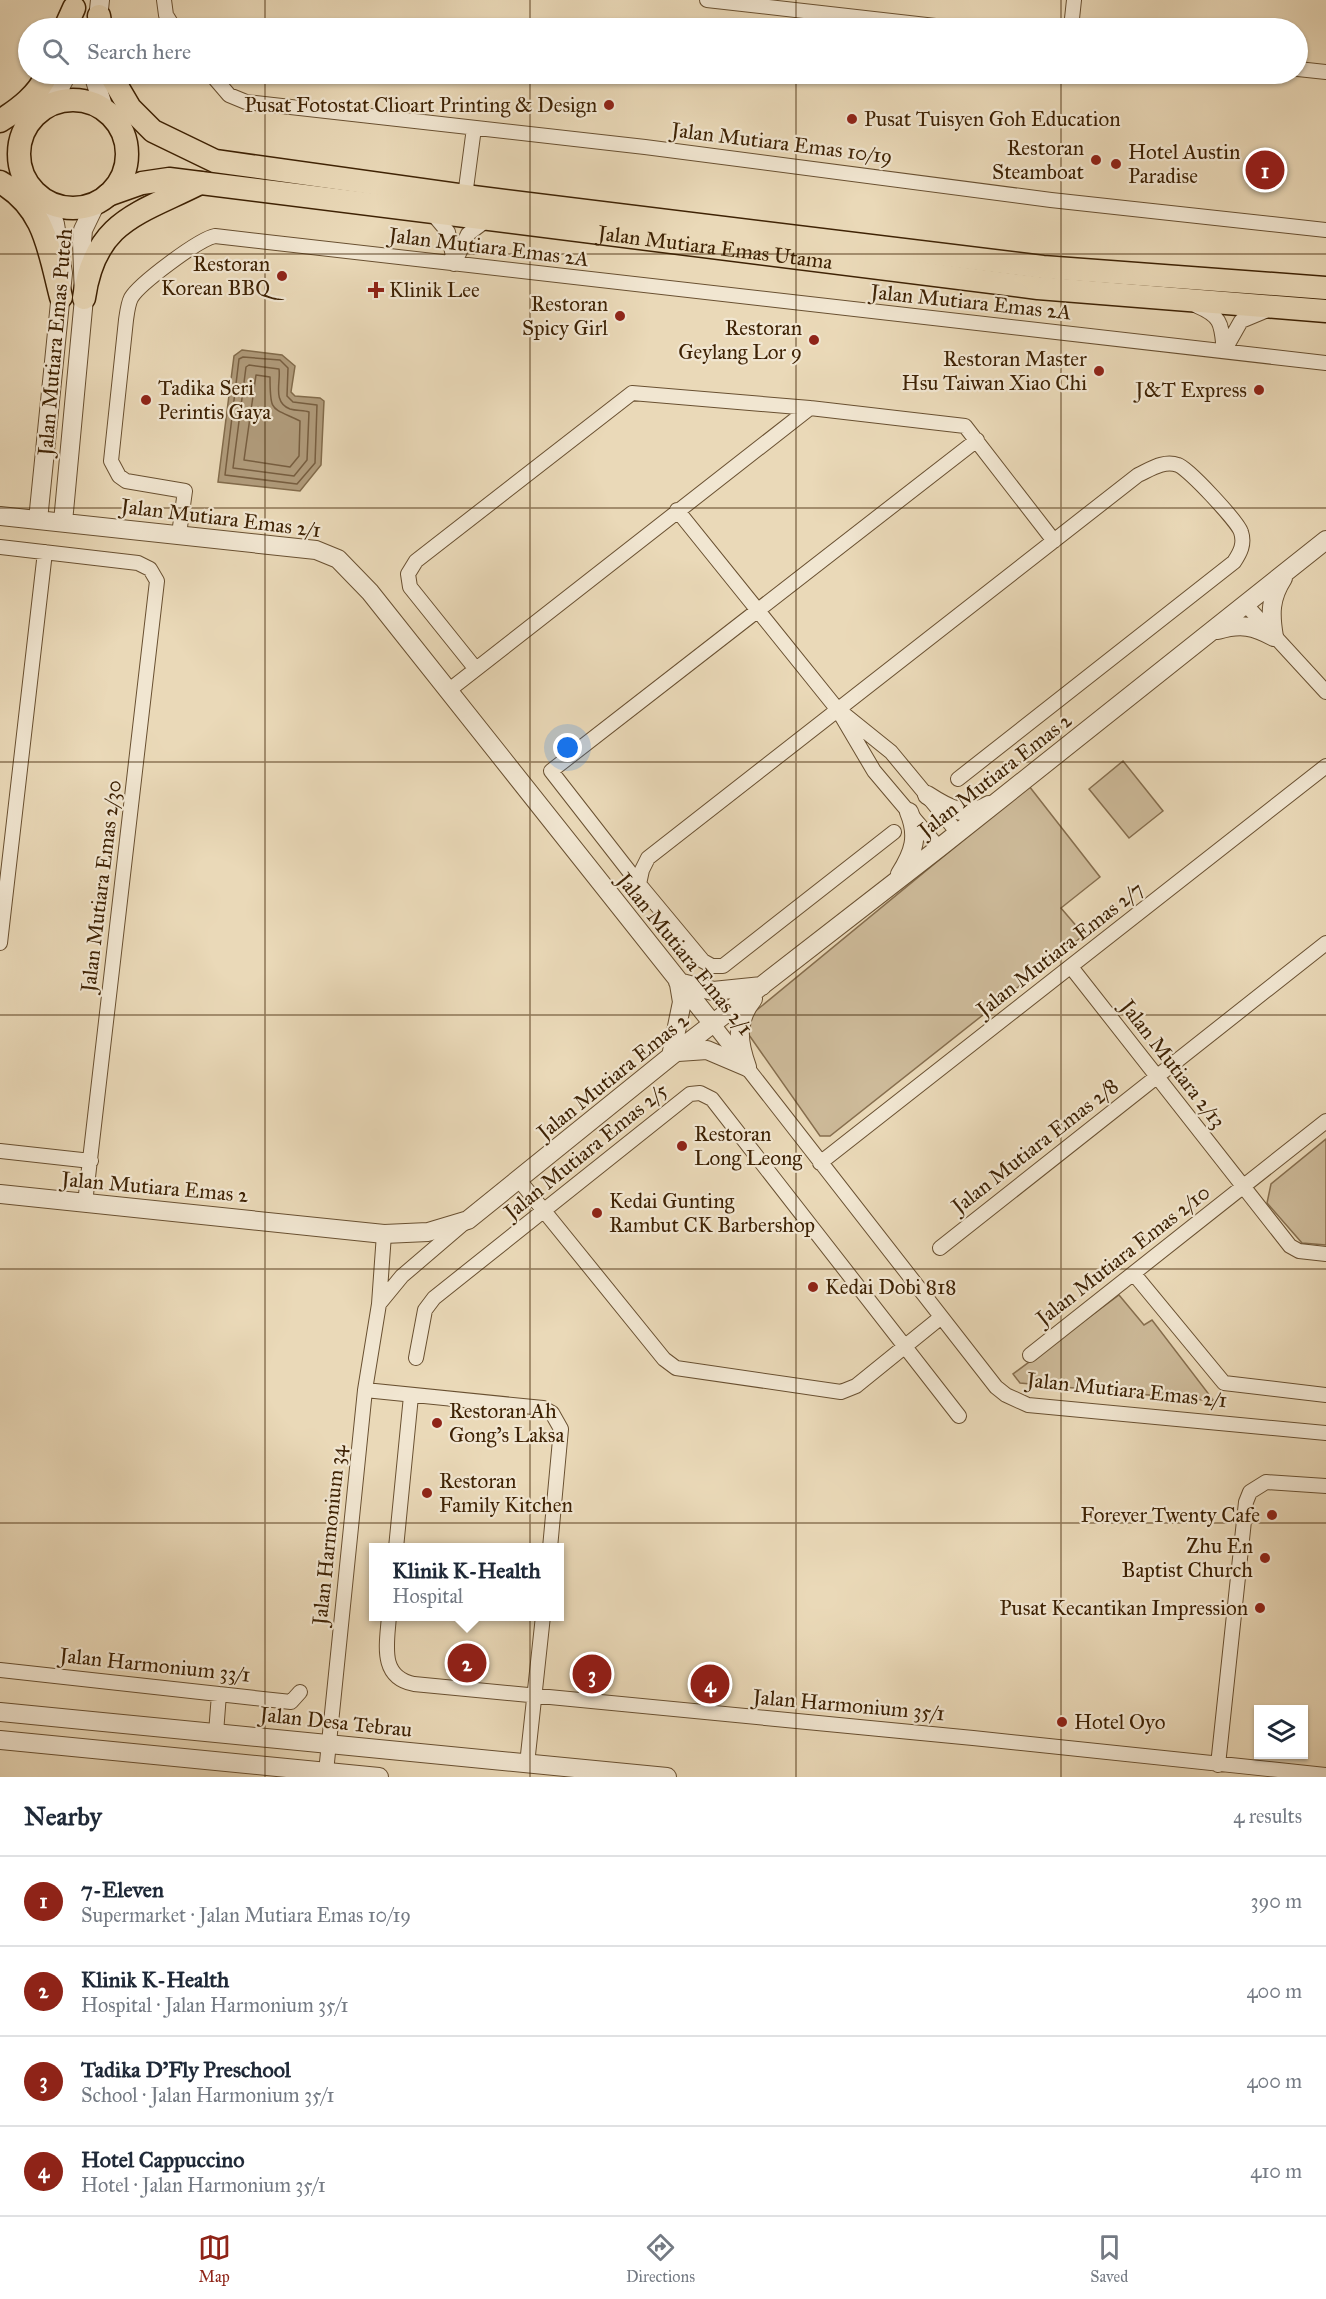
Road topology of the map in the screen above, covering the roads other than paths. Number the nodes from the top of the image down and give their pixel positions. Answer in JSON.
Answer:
{"nodes":[{"id":1,"x":164,"y":0,"type":"edge"},
{"id":2,"x":707,"y":0,"type":"edge"},
{"id":3,"x":1074,"y":0,"type":"edge"},
{"id":4,"x":168,"y":18,"type":"edge"},
{"id":5,"x":865,"y":18,"type":"edge"},
{"id":6,"x":1072,"y":18,"type":"edge"},
{"id":7,"x":1308,"y":70,"type":"edge"},
{"id":8,"x":1326,"y":72,"type":"edge"},
{"id":9,"x":43,"y":84,"type":"edge"},
{"id":10,"x":62,"y":84,"type":"edge"},
{"id":11,"x":96,"y":84,"type":"edge"},
{"id":12,"x":115,"y":84,"type":"edge"},
{"id":13,"x":221,"y":84,"type":"edge"},
{"id":14,"x":51,"y":105,"type":"junction"},
{"id":15,"x":104,"y":109,"type":"junction"},
{"id":16,"x":0,"y":123,"type":"edge"},
{"id":17,"x":29,"y":123,"type":"junction"},
{"id":18,"x":474,"y":128,"type":"junction"},
{"id":19,"x":122,"y":130,"type":"junction"},
{"id":20,"x":206,"y":158,"type":"junction"},
{"id":21,"x":0,"y":169,"type":"edge"},
{"id":22,"x":0,"y":182,"type":"edge"},
{"id":23,"x":200,"y":183,"type":"junction"},
{"id":24,"x":40,"y":195,"type":"junction"},
{"id":25,"x":465,"y":196,"type":"junction"},
{"id":26,"x":102,"y":199,"type":"junction"},
{"id":27,"x":432,"y":213,"type":"junction"},
{"id":28,"x":488,"y":219,"type":"junction"},
{"id":29,"x":1326,"y":230,"type":"edge"},
{"id":30,"x":454,"y":264,"type":"junction"},
{"id":31,"x":1326,"y":288,"type":"edge"},
{"id":32,"x":61,"y":297,"type":"junction"},
{"id":33,"x":84,"y":298,"type":"junction"},
{"id":34,"x":1181,"y":300,"type":"junction"},
{"id":35,"x":1279,"y":307,"type":"junction"},
{"id":36,"x":1326,"y":311,"type":"edge"},
{"id":37,"x":1224,"y":351,"type":"junction"},
{"id":38,"x":1326,"y":363,"type":"edge"},
{"id":39,"x":810,"y":408,"type":"junction"},
{"id":40,"x":977,"y":440,"type":"junction"},
{"id":41,"x":677,"y":510,"type":"junction"},
{"id":42,"x":0,"y":516,"type":"edge"},
{"id":43,"x":38,"y":520,"type":"junction"},
{"id":44,"x":63,"y":522,"type":"junction"},
{"id":45,"x":179,"y":534,"type":"junction"},
{"id":46,"x":1326,"y":540,"type":"edge"},
{"id":47,"x":1054,"y":541,"type":"junction"},
{"id":48,"x":0,"y":547,"type":"edge"},
{"id":49,"x":45,"y":552,"type":"junction"},
{"id":50,"x":1288,"y":571,"type":"junction"},
{"id":51,"x":1246,"y":605,"type":"junction"},
{"id":52,"x":758,"y":610,"type":"junction"},
{"id":53,"x":1211,"y":633,"type":"junction"},
{"id":54,"x":1274,"y":637,"type":"junction"},
{"id":55,"x":475,"y":668,"type":"junction"},
{"id":56,"x":448,"y":691,"type":"junction"},
{"id":57,"x":1326,"y":692,"type":"edge"},
{"id":58,"x":838,"y":710,"type":"junction"},
{"id":59,"x":1326,"y":766,"type":"edge"},
{"id":60,"x":958,"y":779,"type":"dead end"},
{"id":61,"x":1008,"y":794,"type":"junction"},
{"id":62,"x":927,"y":795,"type":"junction"},
{"id":63,"x":909,"y":812,"type":"junction"},
{"id":64,"x":894,"y":832,"type":"dead end"},
{"id":65,"x":958,"y":833,"type":"junction"},
{"id":66,"x":939,"y":848,"type":"junction"},
{"id":67,"x":639,"y":884,"type":"junction"},
{"id":68,"x":882,"y":892,"type":"junction"},
{"id":69,"x":0,"y":943,"type":"edge"},
{"id":70,"x":1326,"y":944,"type":"edge"},
{"id":71,"x":1071,"y":968,"type":"junction"},
{"id":72,"x":678,"y":982,"type":"junction"},
{"id":73,"x":763,"y":986,"type":"junction"},
{"id":74,"x":713,"y":1024,"type":"junction"},
{"id":75,"x":671,"y":1056,"type":"junction"},
{"id":76,"x":747,"y":1067,"type":"junction"},
{"id":77,"x":1156,"y":1077,"type":"junction"},
{"id":78,"x":1326,"y":1121,"type":"edge"},
{"id":79,"x":0,"y":1151,"type":"edge"},
{"id":80,"x":91,"y":1161,"type":"junction"},
{"id":81,"x":820,"y":1163,"type":"junction"},
{"id":82,"x":519,"y":1180,"type":"junction"},
{"id":83,"x":1243,"y":1187,"type":"junction"},
{"id":84,"x":0,"y":1194,"type":"edge"},
{"id":85,"x":85,"y":1203,"type":"junction"},
{"id":86,"x":546,"y":1212,"type":"junction"},
{"id":87,"x":468,"y":1220,"type":"junction"},
{"id":88,"x":384,"y":1234,"type":"junction"},
{"id":89,"x":940,"y":1248,"type":"dead end"},
{"id":90,"x":1326,"y":1254,"type":"edge"},
{"id":91,"x":1134,"y":1274,"type":"junction"},
{"id":92,"x":379,"y":1304,"type":"junction"},
{"id":93,"x":940,"y":1318,"type":"junction"},
{"id":94,"x":905,"y":1348,"type":"junction"},
{"id":95,"x":1030,"y":1355,"type":"dead end"},
{"id":96,"x":416,"y":1358,"type":"dead end"},
{"id":97,"x":365,"y":1390,"type":"junction"},
{"id":98,"x":1326,"y":1395,"type":"edge"},
{"id":99,"x":411,"y":1396,"type":"junction"},
{"id":100,"x":959,"y":1416,"type":"dead end"},
{"id":101,"x":1326,"y":1432,"type":"edge"},
{"id":102,"x":1326,"y":1486,"type":"edge"},
{"id":103,"x":396,"y":1543,"type":"edge"},
{"id":104,"x":550,"y":1543,"type":"edge"},
{"id":105,"x":389,"y":1621,"type":"edge"},
{"id":106,"x":543,"y":1621,"type":"edge"},
{"id":107,"x":0,"y":1670,"type":"edge"},
{"id":108,"x":300,"y":1692,"type":"dead end"},
{"id":109,"x":219,"y":1694,"type":"junction"},
{"id":110,"x":535,"y":1697,"type":"junction"},
{"id":111,"x":0,"y":1712,"type":"edge"},
{"id":112,"x":216,"y":1733,"type":"junction"},
{"id":113,"x":0,"y":1740,"type":"edge"},
{"id":114,"x":329,"y":1744,"type":"junction"},
{"id":115,"x":527,"y":1764,"type":"junction"},
{"id":116,"x":1218,"y":1765,"type":"junction"},
{"id":117,"x":326,"y":1772,"type":"junction"},
{"id":118,"x":1326,"y":1775,"type":"edge"},
{"id":119,"x":379,"y":1777,"type":"edge"},
{"id":120,"x":667,"y":1777,"type":"edge"}],
"edges":[{"from":1,"to":4,"type":"street"},
{"from":2,"to":5,"type":"street"},
{"from":3,"to":6,"type":"street"},
{"from":7,"to":8,"type":"street"},
{"from":9,"to":16,"type":"main road"},
{"from":10,"to":14,"type":"street"},
{"from":11,"to":15,"type":"street"},
{"from":12,"to":20,"type":"main road"},
{"from":13,"to":18,"type":"street","name":"Jalan Mutiara Emas 10/19"},
{"from":14,"to":15,"type":"main road"},
{"from":14,"to":17,"type":"main road"},
{"from":15,"to":19,"type":"main road"},
{"from":16,"to":17,"type":"main road"},
{"from":17,"to":24,"type":"main road"},
{"from":18,"to":25,"type":"street"},
{"from":18,"to":29,"type":"street","name":"Jalan Mutiara Emas 10/19"},
{"from":19,"to":20,"type":"main road","name":"Jalan Mutiara Emas Utama"},
{"from":19,"to":26,"type":"main road"},
{"from":20,"to":25,"type":"main road","name":"Jalan Mutiara Emas Utama"},
{"from":21,"to":24,"type":"main road"},
{"from":22,"to":32,"type":"main road"},
{"from":23,"to":26,"type":"main road","name":"Jalan Mutiara Emas Utama"},
{"from":23,"to":27,"type":"main road","name":"Jalan Mutiara Emas Utama"},
{"from":23,"to":33,"type":"main road"},
{"from":24,"to":26,"type":"main road"},
{"from":24,"to":32,"type":"street","name":"Jalan Mutiara Emas Puteh"},
{"from":25,"to":31,"type":"main road","name":"Jalan Mutiara Emas Utama"},
{"from":26,"to":33,"type":"street","name":"Jalan Mutiara Emas Puteh"},
{"from":27,"to":28,"type":"main road","name":"Jalan Mutiara Emas Utama"},
{"from":27,"to":30,"type":"street"},
{"from":28,"to":30,"type":"street"},
{"from":28,"to":34,"type":"main road","name":"Jalan Mutiara Emas Utama"},
{"from":30,"to":37,"type":"street","name":"Jalan Mutiara Emas 2A"},
{"from":30,"to":45,"type":"street","name":"Jalan Mutiara Emas 2A"},
{"from":32,"to":43,"type":"street","name":"Jalan Mutiara Emas Puteh"},
{"from":33,"to":44,"type":"street","name":"Jalan Mutiara Emas Puteh"},
{"from":34,"to":35,"type":"main road","name":"Jalan Mutiara Emas Utama"},
{"from":34,"to":37,"type":"street"},
{"from":35,"to":36,"type":"main road","name":"Jalan Mutiara Emas Utama"},
{"from":35,"to":37,"type":"street"},
{"from":37,"to":38,"type":"street","name":"Jalan Mutiara Emas 2A"},
{"from":39,"to":40,"type":"street"},
{"from":39,"to":41,"type":"street"},
{"from":39,"to":55,"type":"street"},
{"from":40,"to":47,"type":"street"},
{"from":40,"to":52,"type":"street"},
{"from":41,"to":52,"type":"street"},
{"from":41,"to":55,"type":"street"},
{"from":42,"to":43,"type":"street","name":"Jalan Mutiara Emas 2/1"},
{"from":43,"to":44,"type":"street","name":"Jalan Mutiara Emas 2/1"},
{"from":44,"to":45,"type":"street","name":"Jalan Mutiara Emas 2/1"},
{"from":45,"to":56,"type":"street","name":"Jalan Mutiara Emas 2/1"},
{"from":46,"to":50,"type":"street","name":"Jalan Mutiara Emas 2"},
{"from":47,"to":58,"type":"street"},
{"from":47,"to":60,"type":"street"},
{"from":48,"to":49,"type":"street"},
{"from":49,"to":69,"type":"street"},
{"from":49,"to":80,"type":"street","name":"Jalan Mutiara Emas 2/30"},
{"from":50,"to":51,"type":"street","name":"Jalan Mutiara Emas 2"},
{"from":50,"to":54,"type":"street"},
{"from":51,"to":53,"type":"street","name":"Jalan Mutiara Emas 2"},
{"from":51,"to":54,"type":"street"},
{"from":52,"to":58,"type":"street"},
{"from":52,"to":67,"type":"street"},
{"from":53,"to":54,"type":"street"},
{"from":53,"to":61,"type":"street","name":"Jalan Mutiara Emas 2"},
{"from":54,"to":57,"type":"street"},
{"from":55,"to":56,"type":"street"},
{"from":56,"to":72,"type":"street","name":"Jalan Mutiara Emas 2/1"},
{"from":58,"to":62,"type":"street"},
{"from":58,"to":63,"type":"street"},
{"from":58,"to":67,"type":"street"},
{"from":59,"to":71,"type":"street","name":"Jalan Mutiara Emas 2/7"},
{"from":61,"to":62,"type":"street"},
{"from":61,"to":65,"type":"street","name":"Jalan Mutiara Emas 2"},
{"from":62,"to":65,"type":"street"},
{"from":63,"to":66,"type":"street"},
{"from":63,"to":68,"type":"street"},
{"from":64,"to":67,"type":"street"},
{"from":65,"to":66,"type":"street","name":"Jalan Mutiara Emas 2"},
{"from":66,"to":68,"type":"street","name":"Jalan Mutiara Emas 2"},
{"from":68,"to":73,"type":"street","name":"Jalan Mutiara Emas 2"},
{"from":70,"to":77,"type":"street","name":"Jalan Mutiara Emas 2/8"},
{"from":71,"to":77,"type":"street","name":"Jalan Mutiara 2/13"},
{"from":71,"to":81,"type":"street","name":"Jalan Mutiara Emas 2/7"},
{"from":72,"to":73,"type":"street"},
{"from":72,"to":74,"type":"street","name":"Jalan Mutiara Emas 2/1"},
{"from":72,"to":75,"type":"street"},
{"from":73,"to":74,"type":"street","name":"Jalan Mutiara Emas 2"},
{"from":73,"to":76,"type":"street"},
{"from":74,"to":75,"type":"street","name":"Jalan Mutiara Emas 2"},
{"from":74,"to":76,"type":"street","name":"Jalan Mutiara Emas 2/1"},
{"from":75,"to":76,"type":"street"},
{"from":75,"to":82,"type":"street","name":"Jalan Mutiara Emas 2"},
{"from":76,"to":81,"type":"street","name":"Jalan Mutiara Emas 2/1"},
{"from":77,"to":83,"type":"street","name":"Jalan Mutiara 2/13"},
{"from":77,"to":89,"type":"street","name":"Jalan Mutiara Emas 2/8"},
{"from":78,"to":83,"type":"street","name":"Jalan Mutiara Emas 2/10"},
{"from":79,"to":80,"type":"street"},
{"from":80,"to":85,"type":"street","name":"Jalan Mutiara Emas 2/30"},
{"from":81,"to":93,"type":"street","name":"Jalan Mutiara Emas 2/1"},
{"from":82,"to":86,"type":"street"},
{"from":82,"to":87,"type":"street","name":"Jalan Mutiara Emas 2"},
{"from":83,"to":90,"type":"street","name":"Jalan Mutiara 2/13"},
{"from":83,"to":91,"type":"street","name":"Jalan Mutiara Emas 2/10"},
{"from":84,"to":85,"type":"street","name":"Jalan Mutiara Emas 2"},
{"from":85,"to":88,"type":"street","name":"Jalan Mutiara Emas 2"},
{"from":86,"to":94,"type":"street"},
{"from":86,"to":94,"type":"street","name":"Jalan Mutiara Emas 2/5"},
{"from":86,"to":96,"type":"street","name":"Jalan Mutiara Emas 2/5"},
{"from":87,"to":88,"type":"street","name":"Jalan Mutiara Emas 2"},
{"from":87,"to":92,"type":"street"},
{"from":88,"to":92,"type":"street","name":"Jalan Harmonium 34"},
{"from":91,"to":95,"type":"street","name":"Jalan Mutiara Emas 2/10"},
{"from":91,"to":98,"type":"street"},
{"from":92,"to":97,"type":"street","name":"Jalan Harmonium 34"},
{"from":93,"to":94,"type":"street"},
{"from":93,"to":101,"type":"street","name":"Jalan Mutiara Emas 2/1"},
{"from":94,"to":100,"type":"street","name":"Jalan Mutiara Emas 2/5"},
{"from":97,"to":99,"type":"street"},
{"from":97,"to":114,"type":"street","name":"Jalan Harmonium 34"},
{"from":99,"to":103,"type":"street"},
{"from":99,"to":104,"type":"street"},
{"from":102,"to":116,"type":"street"},
{"from":105,"to":110,"type":"street","name":"Jalan Harmonium 35/1"},
{"from":106,"to":110,"type":"street"},
{"from":107,"to":109,"type":"street","name":"Jalan Harmonium 33/1"},
{"from":108,"to":109,"type":"street","name":"Jalan Harmonium 33/1"},
{"from":109,"to":112,"type":"street"},
{"from":110,"to":115,"type":"street"},
{"from":110,"to":116,"type":"street","name":"Jalan Harmonium 35/1"},
{"from":111,"to":112,"type":"street","name":"Jalan Desa Tebrau"},
{"from":112,"to":114,"type":"street","name":"Jalan Desa Tebrau"},
{"from":113,"to":117,"type":"street"},
{"from":114,"to":115,"type":"street","name":"Jalan Desa Tebrau"},
{"from":114,"to":117,"type":"street","name":"Jalan Harmonium 34"},
{"from":115,"to":120,"type":"street","name":"Jalan Desa Tebrau"},
{"from":116,"to":118,"type":"street","name":"Jalan Harmonium 35/1"},
{"from":117,"to":119,"type":"street"}]}
